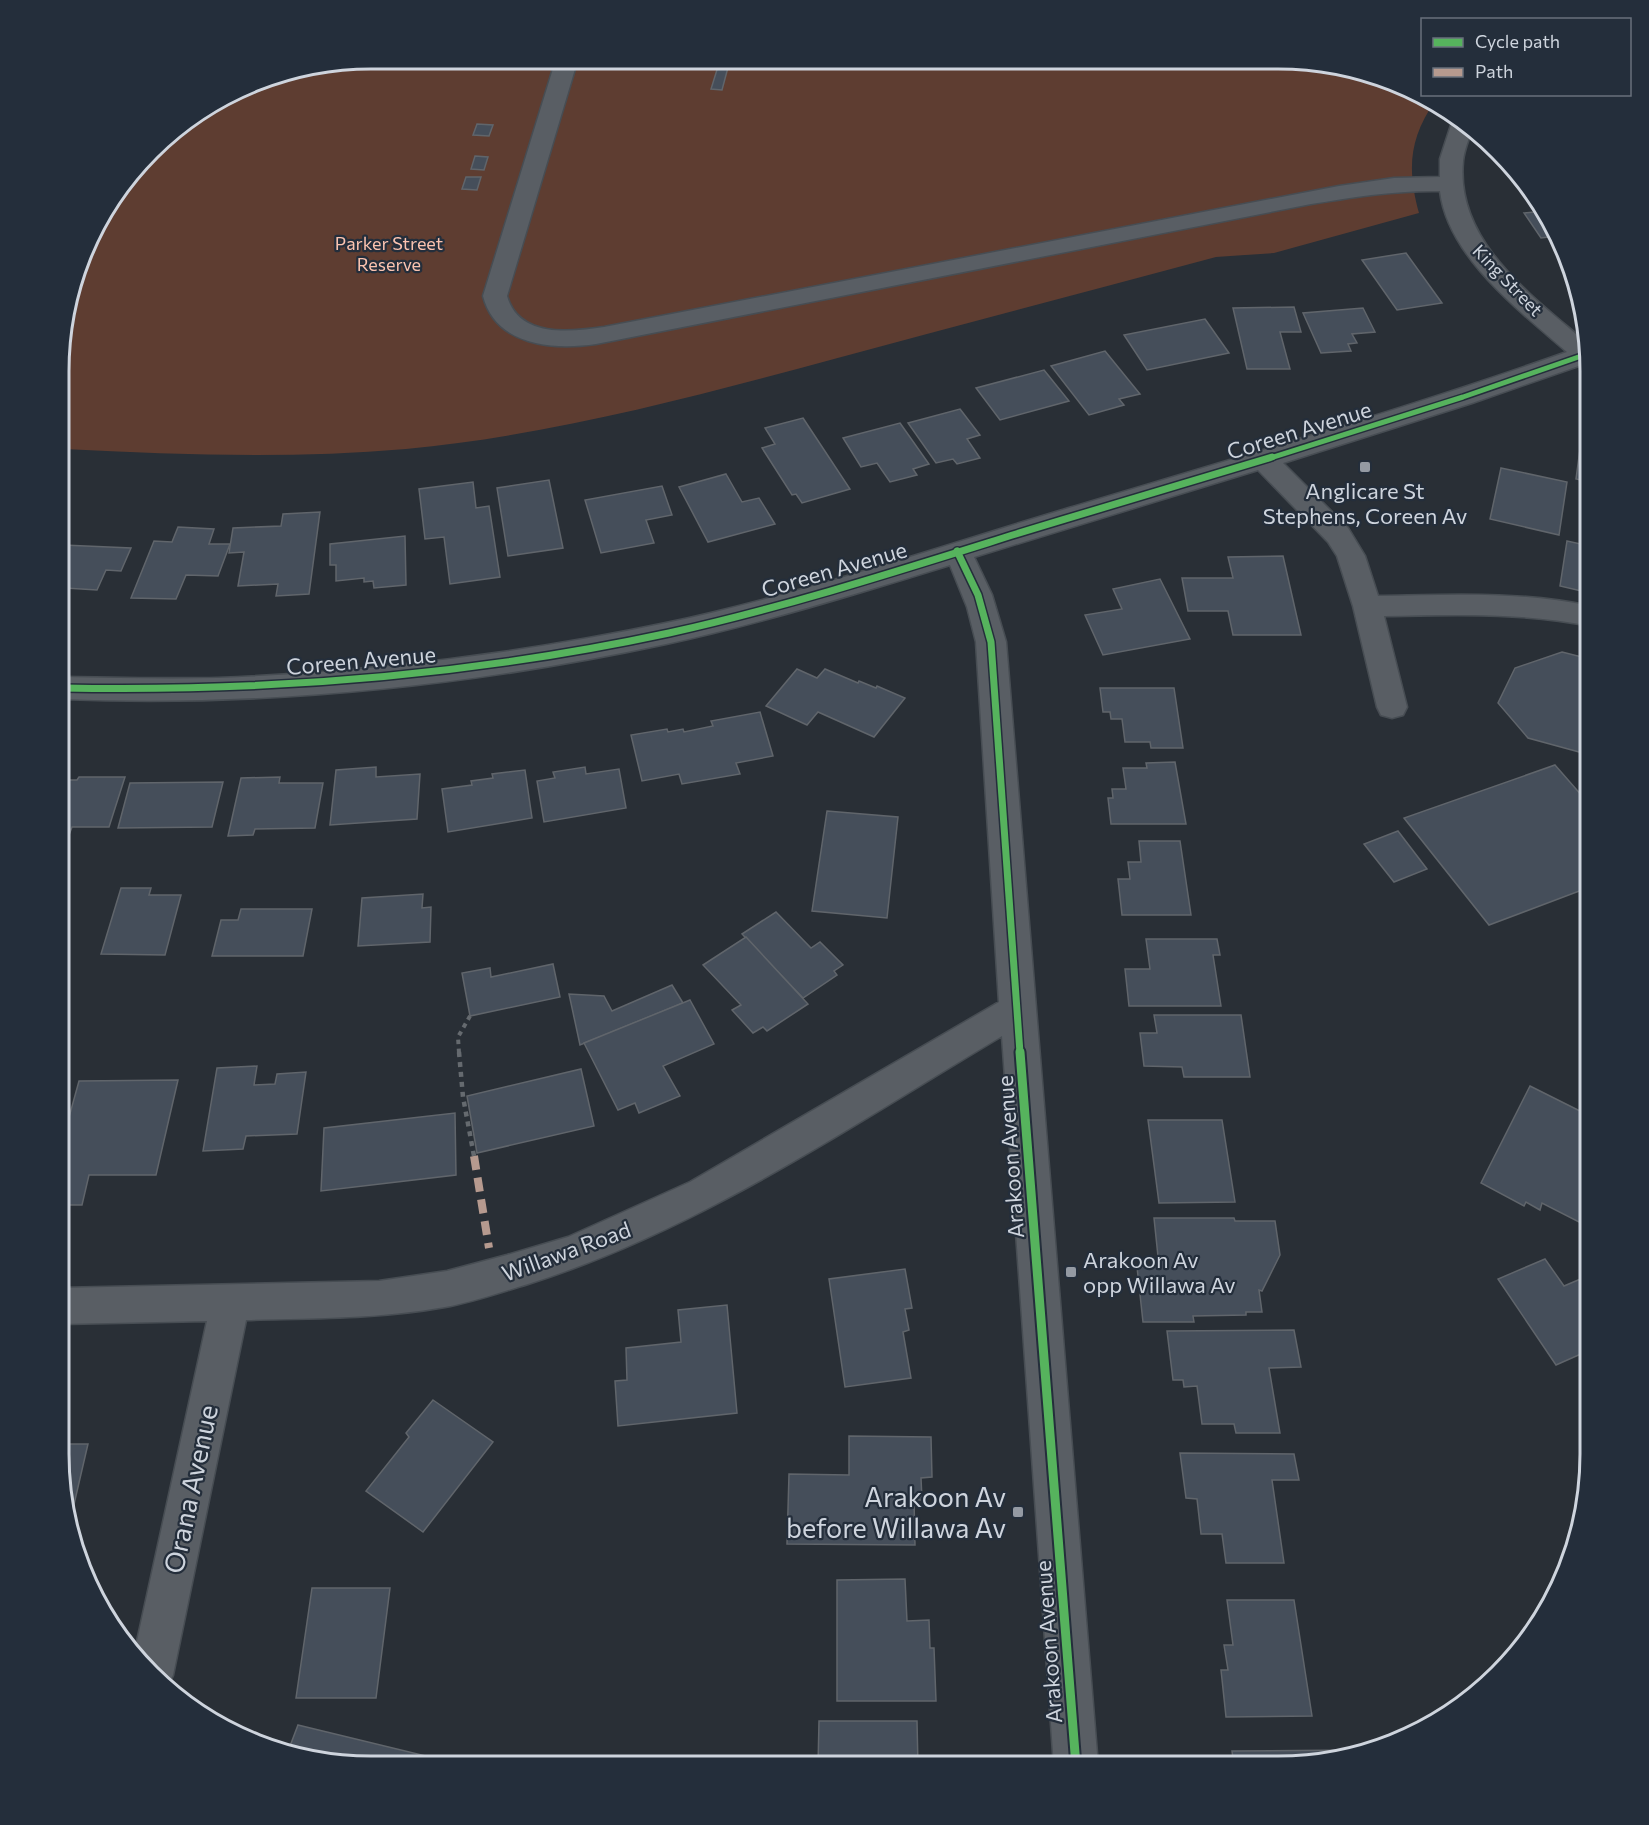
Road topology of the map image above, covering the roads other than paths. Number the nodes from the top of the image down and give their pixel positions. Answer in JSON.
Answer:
{"nodes":[{"id":1,"x":564,"y":69,"type":"edge"},
{"id":2,"x":1460,"y":130,"type":"edge"},
{"id":3,"x":1450,"y":184,"type":"junction"},
{"id":4,"x":1579,"y":346,"type":"edge"},
{"id":5,"x":1579,"y":357,"type":"edge"},
{"id":6,"x":1264,"y":460,"type":"junction"},
{"id":7,"x":957,"y":551,"type":"junction"},
{"id":8,"x":1367,"y":606,"type":"junction"},
{"id":9,"x":1580,"y":614,"type":"edge"},
{"id":10,"x":69,"y":688,"type":"edge"},
{"id":11,"x":1392,"y":707,"type":"dead end"},
{"id":12,"x":1017,"y":1009,"type":"junction"},
{"id":13,"x":230,"y":1303,"type":"junction"},
{"id":14,"x":69,"y":1306,"type":"edge"},
{"id":15,"x":154,"y":1663,"type":"edge"},
{"id":16,"x":1075,"y":1756,"type":"edge"}],
"edges":[{"from":1,"to":3,"type":"street"},
{"from":2,"to":3,"type":"street","name":"King Street"},
{"from":3,"to":4,"type":"street","name":"King Street"},
{"from":5,"to":6,"type":"street","name":"Coreen Avenue"},
{"from":6,"to":7,"type":"street","name":"Coreen Avenue"},
{"from":6,"to":8,"type":"street"},
{"from":7,"to":10,"type":"street","name":"Coreen Avenue"},
{"from":7,"to":12,"type":"street","name":"Arakoon Avenue"},
{"from":8,"to":9,"type":"street"},
{"from":8,"to":11,"type":"street"},
{"from":12,"to":13,"type":"street","name":"Willawa Road"},
{"from":12,"to":16,"type":"street","name":"Arakoon Avenue"},
{"from":13,"to":14,"type":"street","name":"Willawa Road"},
{"from":13,"to":15,"type":"street","name":"Orana Avenue"}]}
